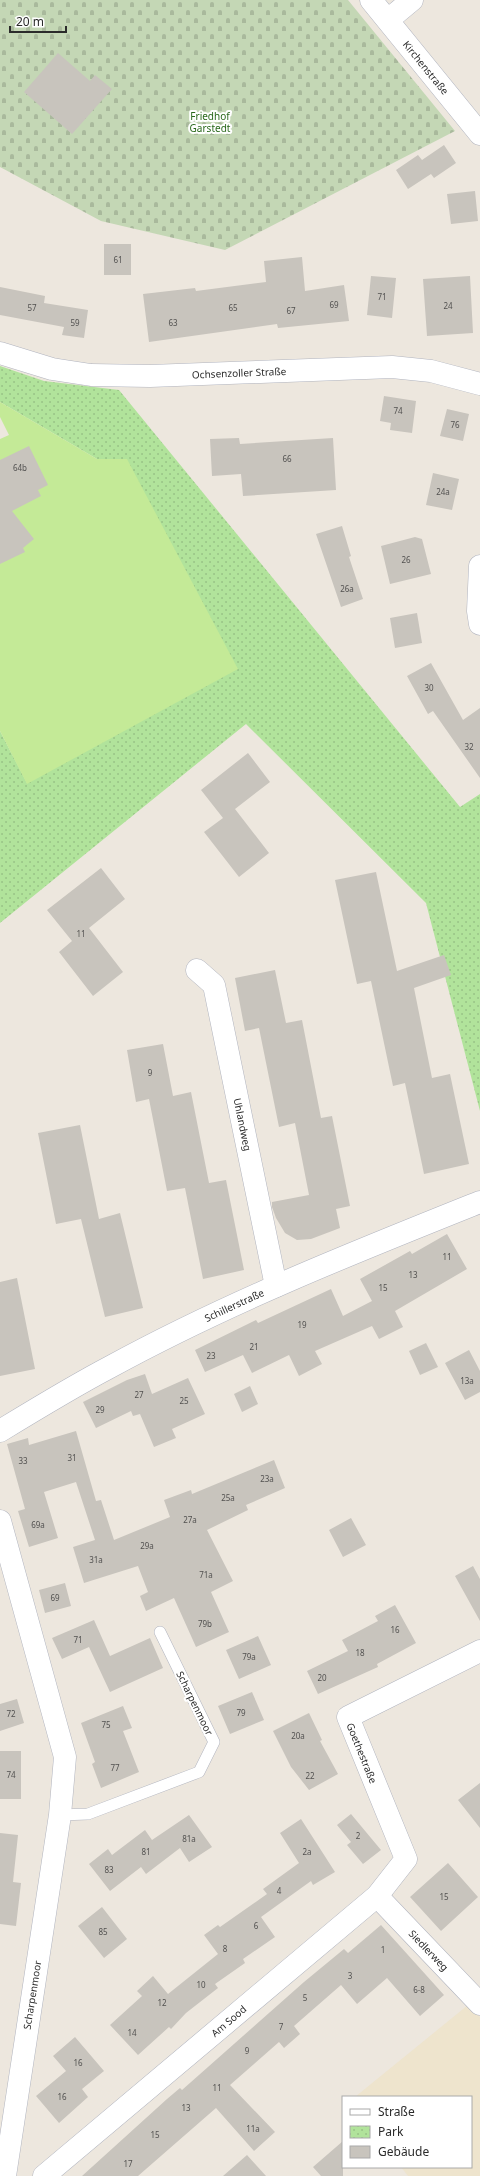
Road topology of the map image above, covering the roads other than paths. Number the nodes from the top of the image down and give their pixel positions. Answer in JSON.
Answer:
{"nodes":[{"id":1,"x":371,"y":0,"type":"edge"},
{"id":2,"x":412,"y":0,"type":"edge"},
{"id":3,"x":388,"y":20,"type":"junction"},
{"id":4,"x":480,"y":134,"type":"edge"},
{"id":5,"x":0,"y":353,"type":"edge"},
{"id":6,"x":480,"y":384,"type":"edge"},
{"id":7,"x":480,"y":566,"type":"edge"},
{"id":8,"x":480,"y":624,"type":"edge"},
{"id":9,"x":197,"y":970,"type":"dead end"},
{"id":10,"x":480,"y":1202,"type":"edge"},
{"id":11,"x":276,"y":1286,"type":"junction"},
{"id":12,"x":0,"y":1430,"type":"edge"},
{"id":13,"x":0,"y":1521,"type":"edge"},
{"id":14,"x":160,"y":1632,"type":"dead end"},
{"id":15,"x":480,"y":1651,"type":"edge"},
{"id":16,"x":60,"y":1814,"type":"junction"},
{"id":17,"x":406,"y":1859,"type":"joint"},
{"id":18,"x":377,"y":1896,"type":"junction"},
{"id":19,"x":480,"y":2004,"type":"edge"},
{"id":20,"x":5,"y":2176,"type":"edge"},
{"id":21,"x":44,"y":2176,"type":"edge"}],
"edges":[{"from":1,"to":3,"type":"street","name":"Kirchenstraße"},
{"from":2,"to":3,"type":"street"},
{"from":3,"to":4,"type":"street","name":"Kirchenstraße"},
{"from":5,"to":6,"type":"street","name":"Ochsenzoller Straße"},
{"from":7,"to":8,"type":"street"},
{"from":9,"to":11,"type":"street","name":"Uhlandweg"},
{"from":10,"to":11,"type":"street","name":"Schillerstraße"},
{"from":11,"to":12,"type":"street","name":"Schillerstraße"},
{"from":13,"to":16,"type":"street","name":"Scharpenmoor"},
{"from":14,"to":16,"type":"lane","name":"Scharpenmoor"},
{"from":15,"to":17,"type":"street","name":"Goethestraße"},
{"from":16,"to":20,"type":"street","name":"Scharpenmoor"},
{"from":17,"to":18,"type":"street","name":"Am Sood"},
{"from":18,"to":19,"type":"street","name":"Siedlerweg"},
{"from":18,"to":21,"type":"street","name":"Am Sood"}]}
